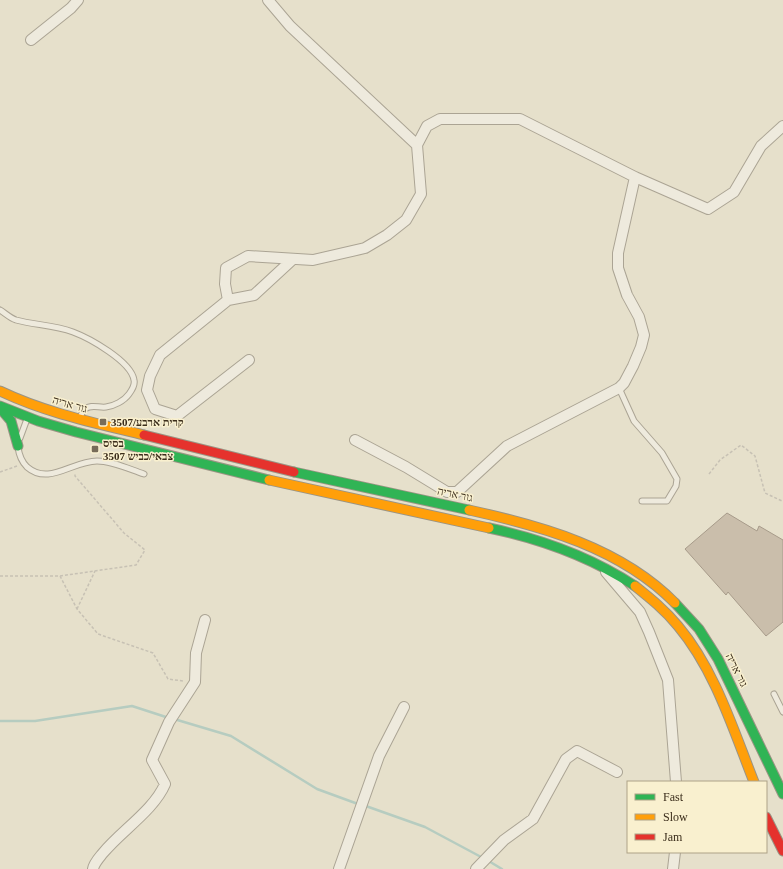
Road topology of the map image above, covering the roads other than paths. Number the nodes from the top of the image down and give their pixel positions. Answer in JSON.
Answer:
{"nodes":[{"id":1,"x":78,"y":0,"type":"edge"},
{"id":2,"x":268,"y":0,"type":"edge"},
{"id":3,"x":31,"y":40,"type":"dead end"},
{"id":4,"x":783,"y":126,"type":"edge"},
{"id":5,"x":417,"y":145,"type":"junction"},
{"id":6,"x":635,"y":177,"type":"junction"},
{"id":7,"x":293,"y":259,"type":"junction"},
{"id":8,"x":228,"y":300,"type":"junction"},
{"id":9,"x":0,"y":310,"type":"edge"},
{"id":10,"x":249,"y":360,"type":"dead end"},
{"id":11,"x":619,"y":388,"type":"junction"},
{"id":12,"x":0,"y":391,"type":"edge"},
{"id":13,"x":32,"y":405,"type":"junction"},
{"id":14,"x":0,"y":407,"type":"edge"},
{"id":15,"x":28,"y":418,"type":"junction"},
{"id":16,"x":78,"y":420,"type":"junction"},
{"id":17,"x":355,"y":440,"type":"dead end"},
{"id":18,"x":18,"y":446,"type":"junction"},
{"id":19,"x":144,"y":474,"type":"dead end"},
{"id":20,"x":642,"y":501,"type":"dead end"},
{"id":21,"x":602,"y":567,"type":"junction"},
{"id":22,"x":205,"y":620,"type":"dead end"},
{"id":23,"x":774,"y":694,"type":"dead end"},
{"id":24,"x":404,"y":707,"type":"dead end"},
{"id":25,"x":783,"y":712,"type":"edge"},
{"id":26,"x":617,"y":772,"type":"dead end"},
{"id":27,"x":676,"y":781,"type":"edge"},
{"id":28,"x":754,"y":781,"type":"edge"},
{"id":29,"x":783,"y":794,"type":"edge"},
{"id":30,"x":767,"y":818,"type":"edge"},
{"id":31,"x":783,"y":851,"type":"edge"},
{"id":32,"x":675,"y":853,"type":"edge"},
{"id":33,"x":93,"y":869,"type":"edge"},
{"id":34,"x":340,"y":869,"type":"edge"},
{"id":35,"x":476,"y":869,"type":"edge"},
{"id":36,"x":673,"y":869,"type":"edge"}],
"edges":[{"from":1,"to":3,"type":"street"},
{"from":2,"to":5,"type":"street"},
{"from":4,"to":6,"type":"street"},
{"from":5,"to":6,"type":"street"},
{"from":5,"to":7,"type":"street"},
{"from":6,"to":11,"type":"street"},
{"from":7,"to":8,"type":"street"},
{"from":7,"to":8,"type":"street"},
{"from":8,"to":10,"type":"street"},
{"from":9,"to":16,"type":"lane"},
{"from":11,"to":17,"type":"street"},
{"from":11,"to":20,"type":"lane"},
{"from":12,"to":13,"type":"main road","name":"גור אריה"},
{"from":13,"to":15,"type":"lane"},
{"from":13,"to":16,"type":"main road","name":"גור אריה"},
{"from":14,"to":15,"type":"main road"},
{"from":14,"to":18,"type":"main road"},
{"from":15,"to":18,"type":"lane"},
{"from":15,"to":21,"type":"main road"},
{"from":16,"to":29,"type":"main road","name":"גור אריה"},
{"from":18,"to":19,"type":"lane"},
{"from":21,"to":27,"type":"street"},
{"from":21,"to":28,"type":"main road"},
{"from":22,"to":33,"type":"street"},
{"from":23,"to":25,"type":"lane"},
{"from":24,"to":34,"type":"street"},
{"from":26,"to":35,"type":"street"},
{"from":30,"to":31,"type":"main road"},
{"from":32,"to":36,"type":"street"}]}
